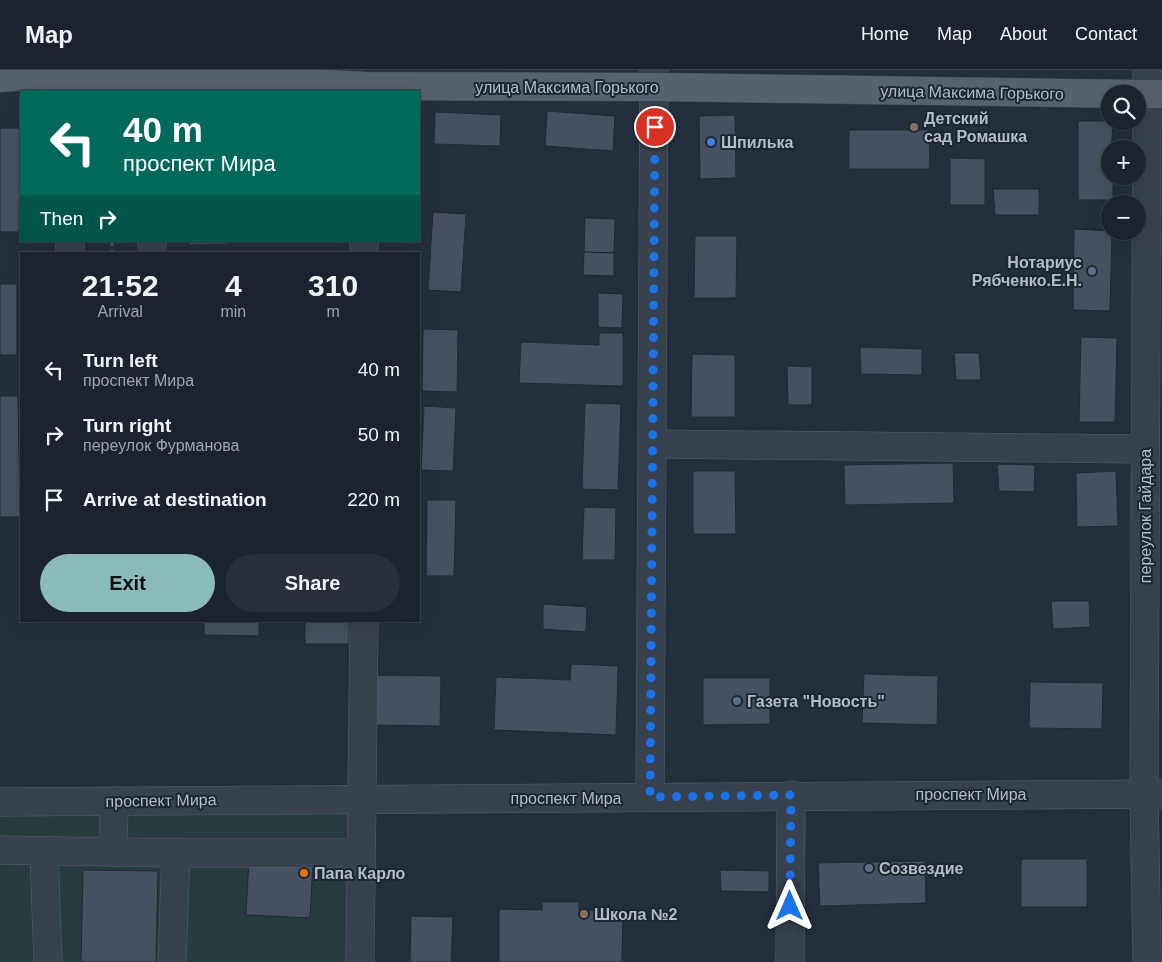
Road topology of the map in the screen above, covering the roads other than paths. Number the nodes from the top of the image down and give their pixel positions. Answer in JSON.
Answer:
{"nodes":[{"id":1,"x":0,"y":78,"type":"edge"},
{"id":2,"x":70,"y":79,"type":"edge"},
{"id":3,"x":655,"y":79,"type":"edge"},
{"id":4,"x":153,"y":80,"type":"edge"},
{"id":5,"x":1101,"y":88,"type":"edge"},
{"id":6,"x":365,"y":89,"type":"edge"},
{"id":7,"x":1146,"y":97,"type":"edge"},
{"id":8,"x":1155,"y":173,"type":"edge"},
{"id":9,"x":653,"y":444,"type":"junction"},
{"id":10,"x":1145,"y":449,"type":"junction"},
{"id":11,"x":1153,"y":594,"type":"edge"},
{"id":12,"x":364,"y":622,"type":"edge"},
{"id":13,"x":1153,"y":793,"type":"edge"},
{"id":14,"x":791,"y":795,"type":"junction"},
{"id":15,"x":650,"y":797,"type":"junction"},
{"id":16,"x":363,"y":799,"type":"junction"},
{"id":17,"x":114,"y":801,"type":"junction"},
{"id":18,"x":0,"y":802,"type":"edge"},
{"id":19,"x":0,"y":850,"type":"edge"},
{"id":20,"x":44,"y":851,"type":"junction"},
{"id":21,"x":113,"y":852,"type":"junction"},
{"id":22,"x":176,"y":853,"type":"junction"},
{"id":23,"x":360,"y":853,"type":"junction"},
{"id":24,"x":48,"y":962,"type":"edge"},
{"id":25,"x":172,"y":962,"type":"edge"},
{"id":26,"x":360,"y":962,"type":"edge"},
{"id":27,"x":790,"y":962,"type":"edge"},
{"id":28,"x":1147,"y":962,"type":"edge"}],
"edges":[{"from":1,"to":2,"type":"main road","name":"улица Максима Горького"},
{"from":2,"to":4,"type":"main road","name":"улица Максима Горького"},
{"from":3,"to":5,"type":"main road","name":"улица Максима Горького"},
{"from":3,"to":6,"type":"main road","name":"улица Максима Горького"},
{"from":3,"to":9,"type":"street"},
{"from":4,"to":6,"type":"main road","name":"улица Максима Горького"},
{"from":7,"to":8,"type":"street","name":"переулок Гайдара"},
{"from":8,"to":10,"type":"street","name":"переулок Гайдара"},
{"from":9,"to":10,"type":"street"},
{"from":9,"to":15,"type":"street"},
{"from":10,"to":11,"type":"street","name":"переулок Гайдара"},
{"from":11,"to":13,"type":"street","name":"переулок Гайдара"},
{"from":12,"to":16,"type":"street"},
{"from":13,"to":14,"type":"street","name":"проспект Мира"},
{"from":13,"to":28,"type":"street","name":"переулок Гайдара"},
{"from":14,"to":15,"type":"street","name":"проспект Мира"},
{"from":14,"to":27,"type":"street"},
{"from":15,"to":16,"type":"street","name":"проспект Мира"},
{"from":16,"to":17,"type":"street","name":"проспект Мира"},
{"from":16,"to":23,"type":"street"},
{"from":17,"to":18,"type":"street","name":"проспект Мира"},
{"from":17,"to":21,"type":"street"},
{"from":19,"to":20,"type":"street"},
{"from":20,"to":21,"type":"street"},
{"from":20,"to":24,"type":"street"},
{"from":21,"to":22,"type":"street"},
{"from":22,"to":23,"type":"street"},
{"from":22,"to":25,"type":"street"},
{"from":23,"to":26,"type":"street"}]}
